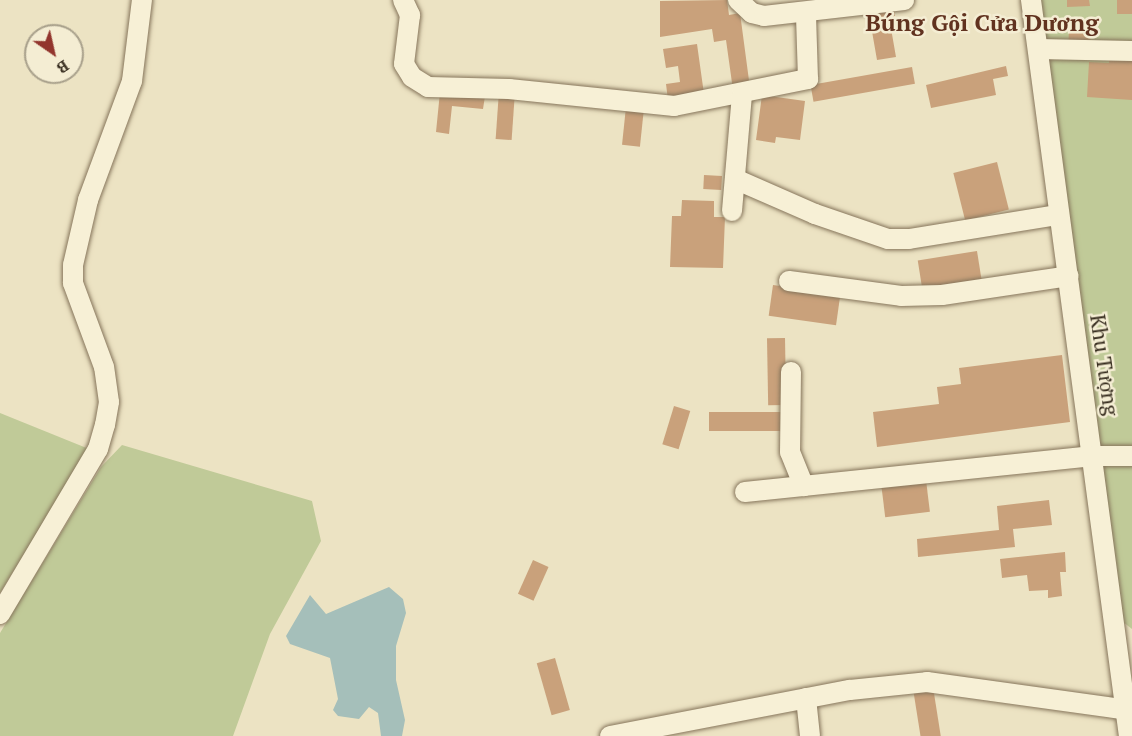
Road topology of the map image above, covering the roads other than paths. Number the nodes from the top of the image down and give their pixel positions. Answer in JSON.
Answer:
{"nodes":[{"id":1,"x":142,"y":0,"type":"edge"},
{"id":2,"x":403,"y":0,"type":"edge"},
{"id":3,"x":738,"y":0,"type":"edge"},
{"id":4,"x":904,"y":0,"type":"edge"},
{"id":5,"x":1031,"y":0,"type":"edge"},
{"id":6,"x":806,"y":14,"type":"junction"},
{"id":7,"x":1038,"y":49,"type":"junction"},
{"id":8,"x":1132,"y":51,"type":"edge"},
{"id":9,"x":742,"y":94,"type":"junction"},
{"id":10,"x":735,"y":178,"type":"junction"},
{"id":11,"x":732,"y":211,"type":"dead end"},
{"id":12,"x":1059,"y":215,"type":"junction"},
{"id":13,"x":1069,"y":276,"type":"junction"},
{"id":14,"x":789,"y":281,"type":"dead end"},
{"id":15,"x":791,"y":372,"type":"dead end"},
{"id":16,"x":1093,"y":456,"type":"junction"},
{"id":17,"x":1132,"y":456,"type":"edge"},
{"id":18,"x":804,"y":486,"type":"junction"},
{"id":19,"x":745,"y":492,"type":"dead end"},
{"id":20,"x":0,"y":614,"type":"edge"},
{"id":21,"x":1114,"y":630,"type":"junction"},
{"id":22,"x":1132,"y":638,"type":"edge"},
{"id":23,"x":806,"y":698,"type":"junction"},
{"id":24,"x":1129,"y":710,"type":"junction"},
{"id":25,"x":610,"y":736,"type":"edge"},
{"id":26,"x":810,"y":736,"type":"edge"},
{"id":27,"x":1129,"y":736,"type":"edge"}],
"edges":[{"from":1,"to":20,"type":"street"},
{"from":2,"to":9,"type":"street"},
{"from":3,"to":6,"type":"street"},
{"from":4,"to":6,"type":"street"},
{"from":5,"to":7,"type":"street","name":"Khu Tượng"},
{"from":6,"to":9,"type":"street"},
{"from":7,"to":8,"type":"street"},
{"from":7,"to":12,"type":"street","name":"Khu Tượng"},
{"from":9,"to":10,"type":"street"},
{"from":10,"to":11,"type":"street"},
{"from":10,"to":12,"type":"street"},
{"from":12,"to":13,"type":"street","name":"Khu Tượng"},
{"from":13,"to":14,"type":"street"},
{"from":13,"to":16,"type":"street","name":"Khu Tượng"},
{"from":15,"to":18,"type":"street"},
{"from":16,"to":17,"type":"street"},
{"from":16,"to":18,"type":"street"},
{"from":16,"to":21,"type":"street","name":"Khu Tượng"},
{"from":18,"to":19,"type":"street"},
{"from":21,"to":22,"type":"street"},
{"from":21,"to":24,"type":"street","name":"Khu Tượng"},
{"from":23,"to":24,"type":"street"},
{"from":23,"to":25,"type":"street"},
{"from":23,"to":26,"type":"street"},
{"from":24,"to":27,"type":"street","name":"Khu Tượng"}]}
